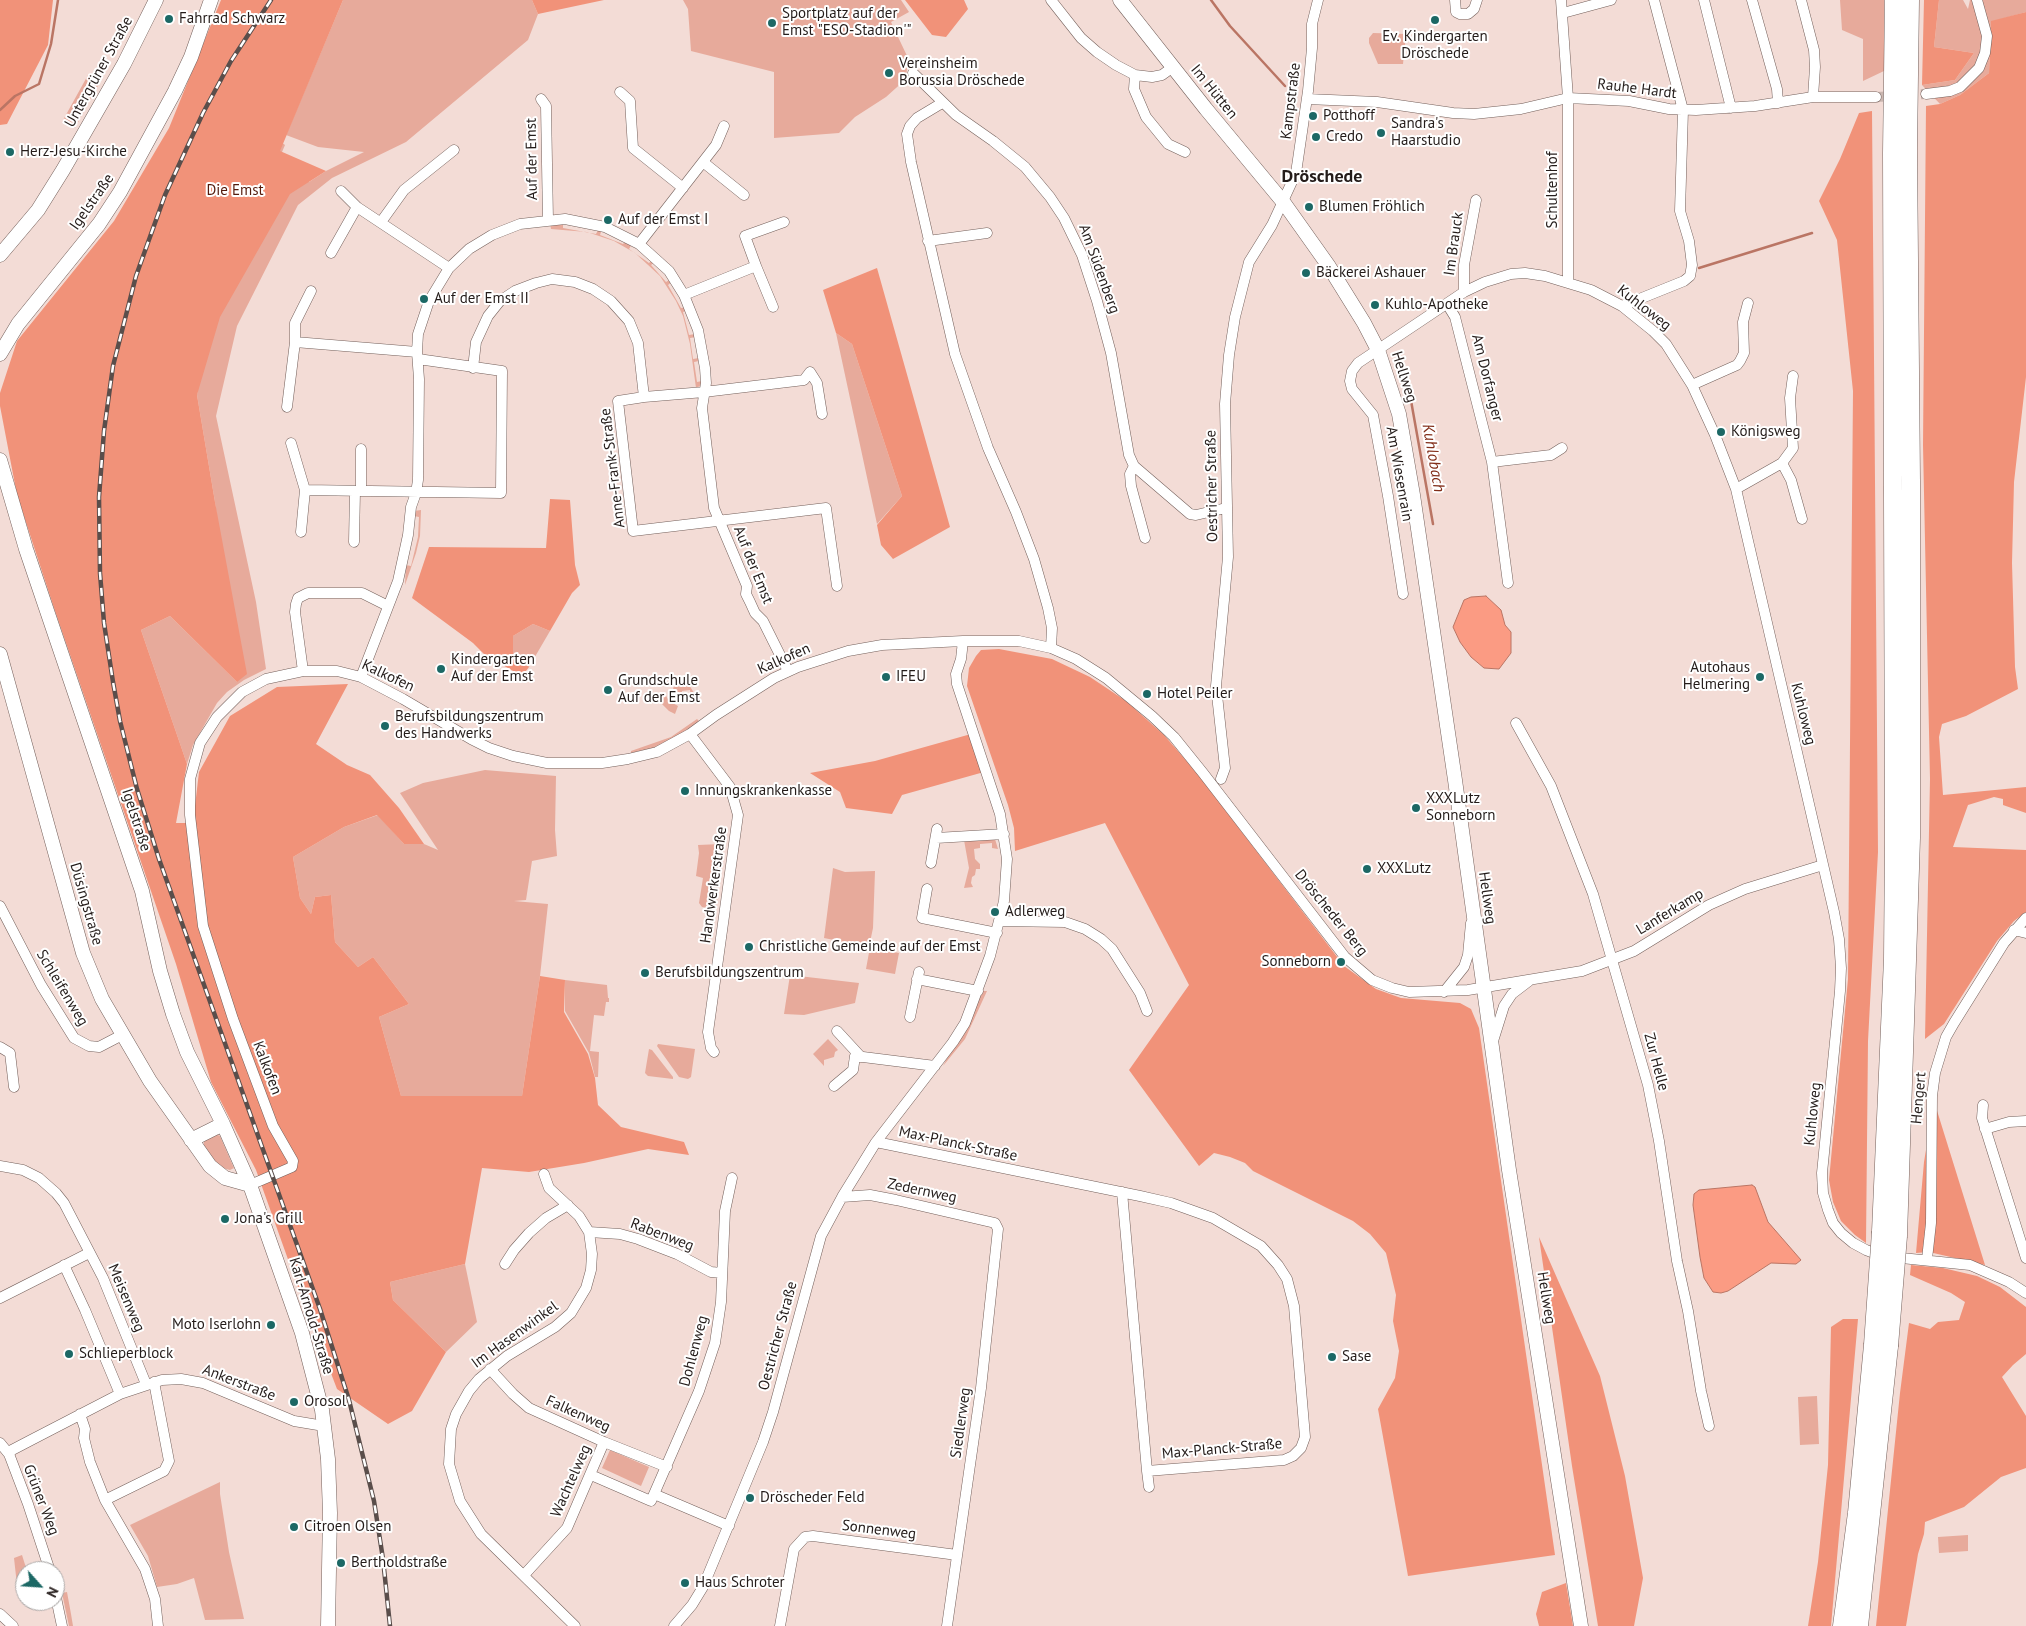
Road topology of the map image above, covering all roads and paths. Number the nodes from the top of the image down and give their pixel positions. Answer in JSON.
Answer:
{"nodes":[{"id":1,"x":156,"y":0,"type":"edge"},
{"id":2,"x":212,"y":0,"type":"edge"},
{"id":3,"x":1051,"y":0,"type":"edge"},
{"id":4,"x":1120,"y":0,"type":"edge"},
{"id":5,"x":1318,"y":0,"type":"edge"},
{"id":6,"x":1455,"y":0,"type":"edge"},
{"id":7,"x":1477,"y":0,"type":"edge"},
{"id":8,"x":1561,"y":0,"type":"edge"},
{"id":9,"x":1611,"y":0,"type":"edge"},
{"id":10,"x":1654,"y":0,"type":"edge"},
{"id":11,"x":1704,"y":0,"type":"edge"},
{"id":12,"x":1752,"y":0,"type":"edge"},
{"id":13,"x":1801,"y":0,"type":"edge"},
{"id":14,"x":1894,"y":0,"type":"edge"},
{"id":15,"x":1910,"y":0,"type":"edge"},
{"id":16,"x":1977,"y":0,"type":"edge"},
{"id":17,"x":1563,"y":13,"type":"junction"},
{"id":18,"x":1173,"y":67,"type":"junction"},
{"id":19,"x":913,"y":73,"type":"dead end"},
{"id":20,"x":1135,"y":75,"type":"junction"},
{"id":21,"x":620,"y":92,"type":"dead end"},
{"id":22,"x":1926,"y":94,"type":"tunnel mouth"},
{"id":23,"x":1813,"y":97,"type":"junction"},
{"id":24,"x":1876,"y":97,"type":"tunnel mouth"},
{"id":25,"x":1568,"y":98,"type":"junction"},
{"id":26,"x":541,"y":99,"type":"dead end"},
{"id":27,"x":1307,"y":99,"type":"junction"},
{"id":28,"x":942,"y":103,"type":"junction"},
{"id":29,"x":1778,"y":103,"type":"junction"},
{"id":30,"x":1731,"y":108,"type":"junction"},
{"id":31,"x":1683,"y":110,"type":"junction"},
{"id":32,"x":724,"y":126,"type":"dead end"},
{"id":33,"x":454,"y":150,"type":"dead end"},
{"id":34,"x":1185,"y":152,"type":"dead end"},
{"id":35,"x":703,"y":162,"type":"junction"},
{"id":36,"x":683,"y":188,"type":"junction"},
{"id":37,"x":341,"y":191,"type":"dead end"},
{"id":38,"x":744,"y":195,"type":"dead end"},
{"id":39,"x":1476,"y":200,"type":"dead end"},
{"id":40,"x":1284,"y":203,"type":"junction"},
{"id":41,"x":357,"y":207,"type":"junction"},
{"id":42,"x":548,"y":220,"type":"junction"},
{"id":43,"x":381,"y":222,"type":"junction"},
{"id":44,"x":784,"y":222,"type":"dead end"},
{"id":45,"x":987,"y":233,"type":"dead end"},
{"id":46,"x":928,"y":241,"type":"junction"},
{"id":47,"x":638,"y":244,"type":"junction"},
{"id":48,"x":331,"y":253,"type":"dead end"},
{"id":49,"x":0,"y":256,"type":"edge"},
{"id":50,"x":756,"y":266,"type":"junction"},
{"id":51,"x":449,"y":268,"type":"junction"},
{"id":52,"x":1568,"y":282,"type":"junction"},
{"id":53,"x":311,"y":291,"type":"dead end"},
{"id":54,"x":1464,"y":292,"type":"junction"},
{"id":55,"x":684,"y":295,"type":"junction"},
{"id":56,"x":1748,"y":303,"type":"dead end"},
{"id":57,"x":1447,"y":304,"type":"junction"},
{"id":58,"x":1622,"y":306,"type":"junction"},
{"id":59,"x":773,"y":307,"type":"dead end"},
{"id":60,"x":295,"y":342,"type":"junction"},
{"id":61,"x":1378,"y":350,"type":"junction"},
{"id":62,"x":0,"y":354,"type":"edge"},
{"id":63,"x":417,"y":355,"type":"junction"},
{"id":64,"x":473,"y":368,"type":"junction"},
{"id":65,"x":1792,"y":376,"type":"dead end"},
{"id":66,"x":1692,"y":385,"type":"junction"},
{"id":67,"x":704,"y":392,"type":"junction"},
{"id":68,"x":644,"y":397,"type":"junction"},
{"id":69,"x":287,"y":407,"type":"dead end"},
{"id":70,"x":822,"y":414,"type":"dead end"},
{"id":71,"x":291,"y":442,"type":"dead end"},
{"id":72,"x":1562,"y":448,"type":"dead end"},
{"id":73,"x":361,"y":449,"type":"dead end"},
{"id":74,"x":0,"y":460,"type":"edge"},
{"id":75,"x":1492,"y":462,"type":"junction"},
{"id":76,"x":1782,"y":463,"type":"junction"},
{"id":77,"x":1134,"y":466,"type":"junction"},
{"id":78,"x":1736,"y":489,"type":"junction"},
{"id":79,"x":305,"y":490,"type":"junction"},
{"id":80,"x":358,"y":491,"type":"junction"},
{"id":81,"x":416,"y":493,"type":"junction"},
{"id":82,"x":1226,"y":508,"type":"junction"},
{"id":83,"x":1802,"y":520,"type":"dead end"},
{"id":84,"x":720,"y":521,"type":"junction"},
{"id":85,"x":301,"y":532,"type":"dead end"},
{"id":86,"x":1145,"y":538,"type":"dead end"},
{"id":87,"x":354,"y":542,"type":"dead end"},
{"id":88,"x":1508,"y":583,"type":"dead end"},
{"id":89,"x":837,"y":586,"type":"dead end"},
{"id":90,"x":1403,"y":594,"type":"dead end"},
{"id":91,"x":388,"y":606,"type":"junction"},
{"id":92,"x":963,"y":641,"type":"junction"},
{"id":93,"x":1051,"y":648,"type":"junction"},
{"id":94,"x":0,"y":654,"type":"edge"},
{"id":95,"x":302,"y":671,"type":"junction"},
{"id":96,"x":788,"y":671,"type":"junction"},
{"id":97,"x":361,"y":677,"type":"junction"},
{"id":98,"x":1516,"y":723,"type":"dead end"},
{"id":99,"x":690,"y":734,"type":"junction"},
{"id":100,"x":1221,"y":779,"type":"dead end"},
{"id":101,"x":1004,"y":834,"type":"junction"},
{"id":102,"x":931,"y":862,"type":"dead end"},
{"id":103,"x":1823,"y":865,"type":"junction"},
{"id":104,"x":927,"y":889,"type":"dead end"},
{"id":105,"x":0,"y":906,"type":"edge"},
{"id":106,"x":1472,"y":914,"type":"junction"},
{"id":107,"x":2026,"y":918,"type":"edge"},
{"id":108,"x":1000,"y":921,"type":"junction"},
{"id":109,"x":2014,"y":930,"type":"junction"},
{"id":110,"x":997,"y":933,"type":"junction"},
{"id":111,"x":2026,"y":933,"type":"edge"},
{"id":112,"x":1612,"y":960,"type":"junction"},
{"id":113,"x":1531,"y":979,"type":"junction"},
{"id":114,"x":1483,"y":987,"type":"junction"},
{"id":115,"x":978,"y":991,"type":"junction"},
{"id":116,"x":1444,"y":992,"type":"junction"},
{"id":117,"x":1147,"y":1011,"type":"dead end"},
{"id":118,"x":910,"y":1016,"type":"dead end"},
{"id":119,"x":837,"y":1031,"type":"dead end"},
{"id":120,"x":122,"y":1035,"type":"junction"},
{"id":121,"x":1492,"y":1045,"type":"junction"},
{"id":122,"x":0,"y":1047,"type":"edge"},
{"id":123,"x":714,"y":1052,"type":"dead end"},
{"id":124,"x":861,"y":1057,"type":"junction"},
{"id":125,"x":935,"y":1066,"type":"junction"},
{"id":126,"x":834,"y":1086,"type":"dead end"},
{"id":127,"x":14,"y":1087,"type":"dead end"},
{"id":128,"x":1983,"y":1105,"type":"dead end"},
{"id":129,"x":2026,"y":1121,"type":"edge"},
{"id":130,"x":223,"y":1124,"type":"junction"},
{"id":131,"x":1985,"y":1129,"type":"junction"},
{"id":132,"x":191,"y":1140,"type":"junction"},
{"id":133,"x":876,"y":1142,"type":"junction"},
{"id":134,"x":0,"y":1166,"type":"edge"},
{"id":135,"x":544,"y":1174,"type":"dead end"},
{"id":136,"x":732,"y":1178,"type":"dead end"},
{"id":137,"x":250,"y":1185,"type":"junction"},
{"id":138,"x":1122,"y":1192,"type":"junction"},
{"id":139,"x":842,"y":1197,"type":"junction"},
{"id":140,"x":568,"y":1205,"type":"junction"},
{"id":141,"x":995,"y":1223,"type":"joint"},
{"id":142,"x":589,"y":1232,"type":"junction"},
{"id":143,"x":2025,"y":1252,"type":"edge"},
{"id":144,"x":89,"y":1253,"type":"junction"},
{"id":145,"x":1928,"y":1259,"type":"junction"},
{"id":146,"x":505,"y":1264,"type":"dead end"},
{"id":147,"x":64,"y":1265,"type":"junction"},
{"id":148,"x":722,"y":1272,"type":"junction"},
{"id":149,"x":2025,"y":1290,"type":"edge"},
{"id":150,"x":0,"y":1298,"type":"edge"},
{"id":151,"x":1881,"y":1346,"type":"junction"},
{"id":152,"x":490,"y":1369,"type":"junction"},
{"id":153,"x":150,"y":1383,"type":"junction"},
{"id":154,"x":120,"y":1394,"type":"junction"},
{"id":155,"x":80,"y":1414,"type":"junction"},
{"id":156,"x":324,"y":1426,"type":"junction"},
{"id":157,"x":1709,"y":1426,"type":"dead end"},
{"id":158,"x":604,"y":1442,"type":"junction"},
{"id":159,"x":0,"y":1443,"type":"edge"},
{"id":160,"x":9,"y":1454,"type":"junction"},
{"id":161,"x":667,"y":1467,"type":"junction"},
{"id":162,"x":1147,"y":1471,"type":"junction"},
{"id":163,"x":591,"y":1475,"type":"junction"},
{"id":164,"x":1149,"y":1487,"type":"dead end"},
{"id":165,"x":654,"y":1494,"type":"junction"},
{"id":166,"x":106,"y":1500,"type":"junction"},
{"id":167,"x":729,"y":1526,"type":"junction"},
{"id":168,"x":957,"y":1555,"type":"junction"},
{"id":169,"x":47,"y":1561,"type":"edge"},
{"id":170,"x":524,"y":1575,"type":"junction"},
{"id":171,"x":59,"y":1611,"type":"edge"},
{"id":172,"x":0,"y":1614,"type":"edge"},
{"id":173,"x":13,"y":1626,"type":"edge"},
{"id":174,"x":62,"y":1626,"type":"edge"},
{"id":175,"x":158,"y":1626,"type":"edge"},
{"id":176,"x":328,"y":1626,"type":"edge"},
{"id":177,"x":575,"y":1626,"type":"edge"},
{"id":178,"x":674,"y":1626,"type":"edge"},
{"id":179,"x":780,"y":1626,"type":"edge"},
{"id":180,"x":947,"y":1626,"type":"edge"},
{"id":181,"x":1581,"y":1626,"type":"edge"},
{"id":182,"x":1842,"y":1626,"type":"edge"},
{"id":183,"x":1859,"y":1626,"type":"edge"}],
"edges":[{"from":1,"to":49,"type":"main road","name":"Untergrüner Straße"},
{"from":2,"to":62,"type":"main road","name":"Igelstraße"},
{"from":3,"to":20,"type":"street"},
{"from":4,"to":18,"type":"main road","name":"Im Hütten"},
{"from":5,"to":27,"type":"street","name":"Kampstraße"},
{"from":6,"to":7,"type":"street"},
{"from":8,"to":17,"type":"street","name":"Schultenhof"},
{"from":9,"to":17,"type":"street"},
{"from":10,"to":31,"type":"street"},
{"from":11,"to":30,"type":"street"},
{"from":12,"to":29,"type":"street"},
{"from":13,"to":23,"type":"street"},
{"from":14,"to":151,"type":"highway","bridge":true},
{"from":15,"to":151,"type":"highway","bridge":true},
{"from":16,"to":22,"type":"street"},
{"from":17,"to":25,"type":"street","name":"Schultenhof"},
{"from":18,"to":20,"type":"street"},
{"from":18,"to":40,"type":"main road","name":"Im Hütten"},
{"from":19,"to":28,"type":"street","name":"Am Südenberg"},
{"from":20,"to":34,"type":"street"},
{"from":21,"to":36,"type":"street"},
{"from":23,"to":24,"type":"street","name":"Rauhe Hardt"},
{"from":23,"to":29,"type":"street","name":"Rauhe Hardt"},
{"from":25,"to":27,"type":"street","name":"Rauhe Hardt"},
{"from":25,"to":31,"type":"street","name":"Rauhe Hardt"},
{"from":25,"to":52,"type":"street","name":"Schultenhof"},
{"from":26,"to":42,"type":"street","name":"Auf der Emst"},
{"from":27,"to":40,"type":"street","name":"Kampstraße"},
{"from":28,"to":46,"type":"street"},
{"from":28,"to":77,"type":"street","name":"Am Südenberg"},
{"from":29,"to":30,"type":"street","name":"Rauhe Hardt"},
{"from":30,"to":31,"type":"street","name":"Rauhe Hardt"},
{"from":31,"to":58,"type":"street"},
{"from":32,"to":35,"type":"street"},
{"from":33,"to":43,"type":"street"},
{"from":35,"to":36,"type":"street"},
{"from":35,"to":38,"type":"street"},
{"from":36,"to":47,"type":"street"},
{"from":37,"to":41,"type":"street"},
{"from":39,"to":54,"type":"street","name":"Im Brauck"},
{"from":40,"to":61,"type":"main road","name":"Hellweg"},
{"from":40,"to":82,"type":"street","name":"Oestricher Straße"},
{"from":41,"to":43,"type":"street"},
{"from":41,"to":48,"type":"street"},
{"from":42,"to":47,"type":"street","name":"Auf der Emst"},
{"from":42,"to":51,"type":"street","name":"Auf der Emst"},
{"from":43,"to":51,"type":"street"},
{"from":44,"to":50,"type":"street"},
{"from":45,"to":46,"type":"street"},
{"from":46,"to":93,"type":"street"},
{"from":47,"to":55,"type":"street","name":"Auf der Emst"},
{"from":50,"to":55,"type":"street"},
{"from":50,"to":59,"type":"street"},
{"from":51,"to":63,"type":"street","name":"Auf der Emst"},
{"from":52,"to":54,"type":"street","name":"Kuhloweg"},
{"from":52,"to":58,"type":"street","name":"Kuhloweg"},
{"from":53,"to":60,"type":"street"},
{"from":54,"to":57,"type":"street","name":"Kuhloweg"},
{"from":55,"to":67,"type":"street","name":"Auf der Emst"},
{"from":56,"to":66,"type":"street"},
{"from":57,"to":61,"type":"street","name":"Kuhloweg"},
{"from":57,"to":75,"type":"street","name":"Am Dorfanger"},
{"from":58,"to":66,"type":"street","name":"Kuhloweg"},
{"from":60,"to":63,"type":"street"},
{"from":60,"to":69,"type":"street"},
{"from":61,"to":90,"type":"street","name":"Am Wiesenrain"},
{"from":61,"to":106,"type":"main road","name":"Hellweg"},
{"from":63,"to":64,"type":"street"},
{"from":63,"to":81,"type":"street","name":"Auf der Emst"},
{"from":64,"to":68,"type":"street"},
{"from":64,"to":81,"type":"street"},
{"from":65,"to":76,"type":"street"},
{"from":66,"to":78,"type":"street","name":"Kuhloweg"},
{"from":67,"to":68,"type":"street","name":"Anne-Frank-Straße"},
{"from":67,"to":70,"type":"street"},
{"from":67,"to":84,"type":"street","name":"Auf der Emst"},
{"from":68,"to":84,"type":"street","name":"Anne-Frank-Straße"},
{"from":71,"to":79,"type":"street"},
{"from":72,"to":75,"type":"street"},
{"from":73,"to":80,"type":"street"},
{"from":74,"to":130,"type":"main road","name":"Igelstraße"},
{"from":75,"to":88,"type":"street","name":"Am Dorfanger"},
{"from":76,"to":78,"type":"street"},
{"from":76,"to":83,"type":"street"},
{"from":77,"to":82,"type":"street"},
{"from":77,"to":86,"type":"street","name":"Am Südenberg"},
{"from":78,"to":103,"type":"street","name":"Kuhloweg"},
{"from":79,"to":80,"type":"street"},
{"from":79,"to":85,"type":"street"},
{"from":80,"to":81,"type":"street"},
{"from":80,"to":87,"type":"street"},
{"from":81,"to":91,"type":"street","name":"Auf der Emst"},
{"from":82,"to":100,"type":"street","name":"Oestricher Straße"},
{"from":84,"to":89,"type":"street","name":"Auf der Emst"},
{"from":84,"to":96,"type":"street","name":"Auf der Emst"},
{"from":91,"to":95,"type":"street"},
{"from":91,"to":97,"type":"street","name":"Auf der Emst"},
{"from":92,"to":93,"type":"street"},
{"from":92,"to":96,"type":"street","name":"Kalkofen"},
{"from":92,"to":101,"type":"street","name":"Oestricher Straße"},
{"from":93,"to":116,"type":"street","name":"Dröscheder Berg"},
{"from":94,"to":120,"type":"main road","name":"Düsingstraße"},
{"from":95,"to":97,"type":"street","name":"Kalkofen"},
{"from":95,"to":137,"type":"street","name":"Kalkofen"},
{"from":96,"to":99,"type":"street","name":"Kalkofen"},
{"from":97,"to":99,"type":"street","name":"Kalkofen"},
{"from":98,"to":112,"type":"street","name":"Zur Helle"},
{"from":99,"to":123,"type":"street","name":"Handwerkerstraße"},
{"from":101,"to":102,"type":"street"},
{"from":101,"to":108,"type":"street","name":"Oestricher Straße"},
{"from":103,"to":112,"type":"street","name":"Lanferkamp"},
{"from":103,"to":145,"type":"street","name":"Kuhloweg"},
{"from":104,"to":110,"type":"street"},
{"from":105,"to":120,"type":"street","name":"Schleifenweg"},
{"from":106,"to":114,"type":"main road","name":"Hellweg"},
{"from":106,"to":116,"type":"street"},
{"from":107,"to":109,"type":"street","name":"Hengert"},
{"from":108,"to":110,"type":"street","name":"Oestricher Straße"},
{"from":108,"to":117,"type":"street"},
{"from":109,"to":111,"type":"street"},
{"from":109,"to":145,"type":"street","name":"Hengert"},
{"from":110,"to":115,"type":"street","name":"Oestricher Straße"},
{"from":112,"to":113,"type":"street","name":"Lanferkamp"},
{"from":112,"to":157,"type":"street","name":"Zur Helle"},
{"from":113,"to":114,"type":"street","name":"Lanferkamp"},
{"from":113,"to":121,"type":"street","name":"Lanferkamp"},
{"from":114,"to":116,"type":"street","name":"Dröscheder Berg"},
{"from":114,"to":121,"type":"main road","name":"Hellweg"},
{"from":115,"to":118,"type":"street"},
{"from":115,"to":125,"type":"street","name":"Oestricher Straße"},
{"from":119,"to":124,"type":"street"},
{"from":120,"to":132,"type":"main road","name":"Düsingstraße"},
{"from":121,"to":181,"type":"main road","name":"Hellweg"},
{"from":122,"to":127,"type":"street"},
{"from":124,"to":125,"type":"street"},
{"from":124,"to":126,"type":"street"},
{"from":125,"to":133,"type":"street","name":"Oestricher Straße"},
{"from":128,"to":131,"type":"street"},
{"from":129,"to":131,"type":"street"},
{"from":130,"to":132,"type":"main road"},
{"from":130,"to":137,"type":"main road","name":"Igelstraße"},
{"from":131,"to":143,"type":"street"},
{"from":132,"to":137,"type":"main road","name":"Düsingstraße"},
{"from":133,"to":138,"type":"street","name":"Max-Planck-Straße"},
{"from":133,"to":139,"type":"street","name":"Oestricher Straße"},
{"from":134,"to":144,"type":"street","name":"Meisenweg"},
{"from":135,"to":140,"type":"street","name":"Im Hasenwinkel"},
{"from":136,"to":148,"type":"street","name":"Dohlenweg"},
{"from":137,"to":156,"type":"main road","name":"Karl-Arnold-Straße"},
{"from":138,"to":162,"type":"street","name":"Max-Planck-Straße"},
{"from":138,"to":162,"type":"street","name":"Max-Planck-Straße"},
{"from":139,"to":141,"type":"street","name":"Zedernweg"},
{"from":139,"to":167,"type":"street","name":"Oestricher Straße"},
{"from":140,"to":142,"type":"street","name":"Im Hasenwinkel"},
{"from":140,"to":146,"type":"street"},
{"from":141,"to":168,"type":"street","name":"Siedlerweg"},
{"from":142,"to":148,"type":"street","name":"Rabenweg"},
{"from":142,"to":152,"type":"street","name":"Im Hasenwinkel"},
{"from":144,"to":147,"type":"street"},
{"from":144,"to":153,"type":"street","name":"Meisenweg"},
{"from":145,"to":149,"type":"street","name":"Kuhloweg"},
{"from":147,"to":150,"type":"street"},
{"from":147,"to":154,"type":"street"},
{"from":148,"to":161,"type":"street","name":"Dohlenweg"},
{"from":151,"to":182,"type":"highway"},
{"from":151,"to":183,"type":"highway"},
{"from":152,"to":158,"type":"street","name":"Falkenweg"},
{"from":152,"to":170,"type":"street","name":"Im Hasenwinkel"},
{"from":153,"to":154,"type":"street","name":"Ankerstraße"},
{"from":153,"to":156,"type":"street","name":"Ankerstraße"},
{"from":153,"to":166,"type":"street","name":"Meisenweg"},
{"from":154,"to":155,"type":"street","name":"Ankerstraße"},
{"from":155,"to":160,"type":"street","name":"Ankerstraße"},
{"from":155,"to":166,"type":"street"},
{"from":156,"to":176,"type":"main road","name":"Karl-Arnold-Straße"},
{"from":158,"to":161,"type":"street","name":"Falkenweg"},
{"from":158,"to":163,"type":"street","name":"Wachtelweg"},
{"from":159,"to":160,"type":"street","name":"Grüner Weg"},
{"from":160,"to":169,"type":"street","name":"Grüner Weg"},
{"from":161,"to":165,"type":"street","name":"Dohlenweg"},
{"from":162,"to":164,"type":"street"},
{"from":163,"to":165,"type":"street"},
{"from":163,"to":170,"type":"street","name":"Wachtelweg"},
{"from":165,"to":167,"type":"street"},
{"from":166,"to":175,"type":"street"},
{"from":167,"to":178,"type":"street","name":"Oestricher Straße"},
{"from":168,"to":179,"type":"street","name":"Sonnenweg"},
{"from":168,"to":180,"type":"street","name":"Siedlerweg"},
{"from":170,"to":177,"type":"street","name":"Im Hasenwinkel"},
{"from":171,"to":174,"type":"street"},
{"from":172,"to":173,"type":"street"}]}
